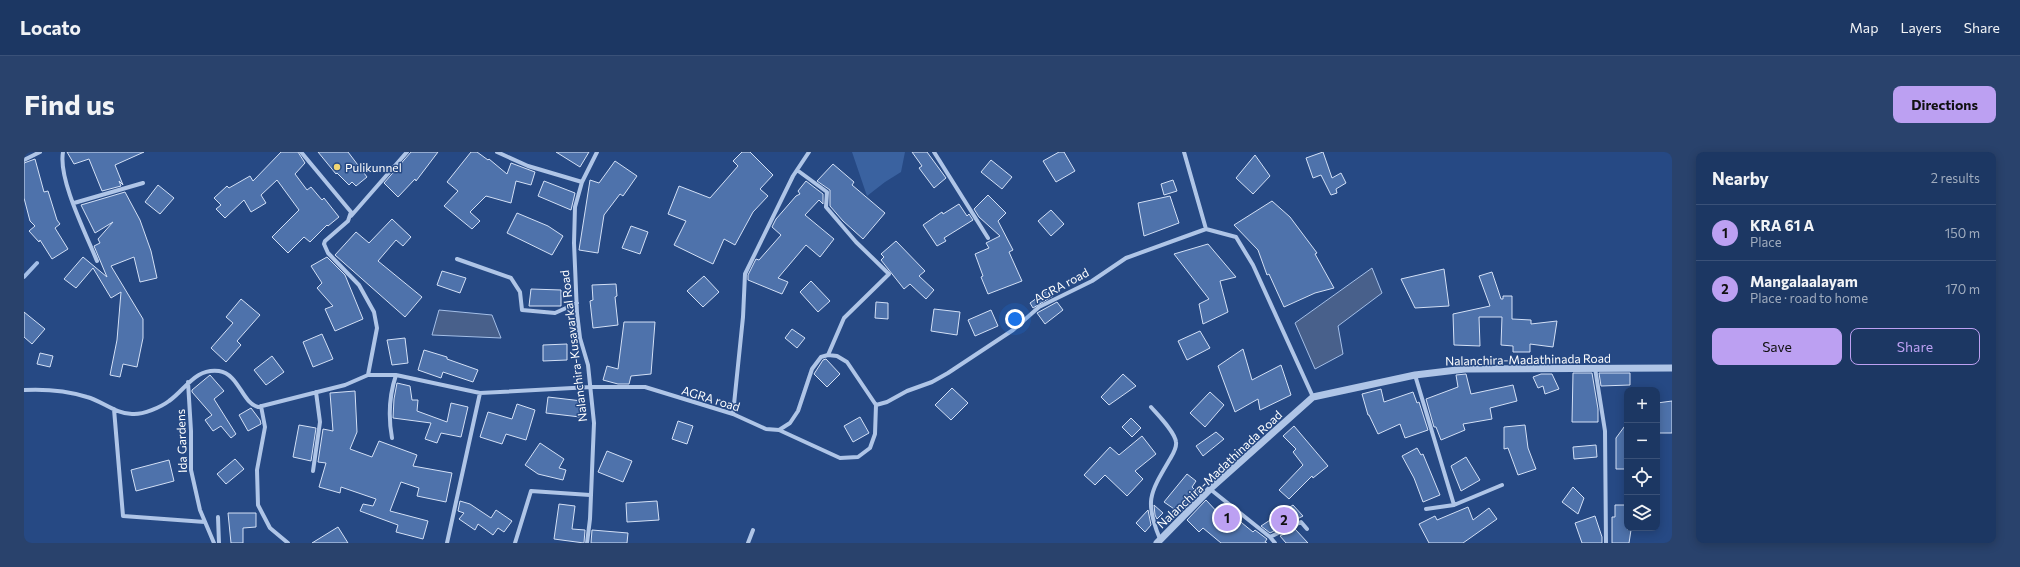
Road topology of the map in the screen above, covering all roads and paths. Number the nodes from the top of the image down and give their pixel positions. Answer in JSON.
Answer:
{"nodes":[{"id":1,"x":40,"y":152,"type":"edge"},
{"id":2,"x":63,"y":152,"type":"edge"},
{"id":3,"x":301,"y":152,"type":"edge"},
{"id":4,"x":407,"y":152,"type":"edge"},
{"id":5,"x":497,"y":152,"type":"edge"},
{"id":6,"x":597,"y":152,"type":"edge"},
{"id":7,"x":809,"y":152,"type":"edge"},
{"id":8,"x":934,"y":152,"type":"edge"},
{"id":9,"x":1184,"y":152,"type":"edge"},
{"id":10,"x":24,"y":160,"type":"edge"},
{"id":11,"x":797,"y":170,"type":"junction"},
{"id":12,"x":582,"y":182,"type":"junction"},
{"id":13,"x":143,"y":183,"type":"dead end"},
{"id":14,"x":74,"y":203,"type":"junction"},
{"id":15,"x":351,"y":216,"type":"junction"},
{"id":16,"x":1206,"y":229,"type":"junction"},
{"id":17,"x":988,"y":238,"type":"dead end"},
{"id":18,"x":457,"y":259,"type":"dead end"},
{"id":19,"x":97,"y":261,"type":"dead end"},
{"id":20,"x":577,"y":303,"type":"junction"},
{"id":21,"x":828,"y":355,"type":"junction"},
{"id":22,"x":1595,"y":367,"type":"junction"},
{"id":23,"x":1672,"y":368,"type":"edge"},
{"id":24,"x":368,"y":375,"type":"junction"},
{"id":25,"x":396,"y":375,"type":"junction"},
{"id":26,"x":1415,"y":375,"type":"junction"},
{"id":27,"x":188,"y":382,"type":"junction"},
{"id":28,"x":591,"y":387,"type":"junction"},
{"id":29,"x":24,"y":390,"type":"edge"},
{"id":30,"x":316,"y":392,"type":"junction"},
{"id":31,"x":480,"y":393,"type":"junction"},
{"id":32,"x":1313,"y":397,"type":"junction"},
{"id":33,"x":876,"y":405,"type":"junction"},
{"id":34,"x":261,"y":406,"type":"junction"},
{"id":35,"x":1151,"y":407,"type":"dead end"},
{"id":36,"x":114,"y":409,"type":"junction"},
{"id":37,"x":733,"y":414,"type":"junction"},
{"id":38,"x":779,"y":430,"type":"junction"},
{"id":39,"x":392,"y":438,"type":"dead end"},
{"id":40,"x":313,"y":471,"type":"dead end"},
{"id":41,"x":1502,"y":485,"type":"dead end"},
{"id":42,"x":1210,"y":489,"type":"junction"},
{"id":43,"x":590,"y":495,"type":"junction"},
{"id":44,"x":1454,"y":505,"type":"junction"},
{"id":45,"x":1426,"y":509,"type":"dead end"},
{"id":46,"x":218,"y":517,"type":"dead end"},
{"id":47,"x":205,"y":522,"type":"junction"},
{"id":48,"x":1307,"y":529,"type":"dead end"},
{"id":49,"x":752,"y":530,"type":"dead end"},
{"id":50,"x":1270,"y":537,"type":"junction"},
{"id":51,"x":1158,"y":541,"type":"edge"},
{"id":52,"x":214,"y":543,"type":"edge"},
{"id":53,"x":219,"y":543,"type":"edge"},
{"id":54,"x":288,"y":543,"type":"edge"},
{"id":55,"x":447,"y":543,"type":"edge"},
{"id":56,"x":515,"y":543,"type":"edge"},
{"id":57,"x":587,"y":543,"type":"edge"},
{"id":58,"x":748,"y":543,"type":"edge"},
{"id":59,"x":1275,"y":543,"type":"edge"},
{"id":60,"x":1606,"y":543,"type":"edge"}],
"edges":[{"from":1,"to":10,"type":"street"},
{"from":2,"to":14,"type":"street"},
{"from":3,"to":15,"type":"street"},
{"from":4,"to":15,"type":"street"},
{"from":5,"to":12,"type":"street"},
{"from":6,"to":12,"type":"street","name":"Nalanchira-Kusavarkal Road"},
{"from":7,"to":11,"type":"street"},
{"from":8,"to":17,"type":"street"},
{"from":9,"to":16,"type":"street"},
{"from":11,"to":21,"type":"street"},
{"from":11,"to":37,"type":"street"},
{"from":12,"to":20,"type":"street","name":"Nalanchira-Kusavarkal Road"},
{"from":13,"to":14,"type":"street"},
{"from":14,"to":19,"type":"street"},
{"from":15,"to":24,"type":"street"},
{"from":16,"to":32,"type":"street"},
{"from":16,"to":33,"type":"street","name":"AGRA road"},
{"from":18,"to":20,"type":"street"},
{"from":20,"to":28,"type":"street","name":"Nalanchira-Kusavarkal Road"},
{"from":21,"to":33,"type":"street"},
{"from":21,"to":38,"type":"street"},
{"from":22,"to":23,"type":"street","name":"Nalanchira-Madathinada Road"},
{"from":22,"to":26,"type":"street","name":"Nalanchira-Madathinada Road"},
{"from":22,"to":60,"type":"street"},
{"from":24,"to":25,"type":"street","name":"AGRA road"},
{"from":24,"to":30,"type":"street"},
{"from":25,"to":31,"type":"street","name":"AGRA road"},
{"from":25,"to":39,"type":"street"},
{"from":26,"to":32,"type":"street","name":"Nalanchira-Madathinada Road"},
{"from":26,"to":44,"type":"street"},
{"from":27,"to":34,"type":"street"},
{"from":27,"to":36,"type":"street"},
{"from":27,"to":47,"type":"street","name":"Ida Gardens"},
{"from":28,"to":31,"type":"street","name":"AGRA road"},
{"from":28,"to":37,"type":"street","name":"AGRA road"},
{"from":28,"to":43,"type":"street","name":"Nalanchira-Kusavarkal Road"},
{"from":29,"to":36,"type":"street"},
{"from":30,"to":34,"type":"street"},
{"from":30,"to":40,"type":"street"},
{"from":31,"to":55,"type":"street"},
{"from":32,"to":42,"type":"street","name":"Nalanchira-Madathinada Road"},
{"from":33,"to":38,"type":"street","name":"AGRA road"},
{"from":34,"to":54,"type":"street"},
{"from":35,"to":51,"type":"street"},
{"from":36,"to":47,"type":"street"},
{"from":37,"to":38,"type":"street","name":"AGRA road"},
{"from":41,"to":44,"type":"street"},
{"from":42,"to":50,"type":"street"},
{"from":42,"to":51,"type":"street","name":"Nalanchira-Madathinada Road"},
{"from":43,"to":56,"type":"street"},
{"from":43,"to":57,"type":"street","name":"Nalanchira-Kusavarkal Road"},
{"from":44,"to":45,"type":"street"},
{"from":46,"to":53,"type":"street"},
{"from":47,"to":52,"type":"street","name":"Ida Gardens"},
{"from":48,"to":50,"type":"street"},
{"from":49,"to":58,"type":"street"},
{"from":50,"to":59,"type":"street"}]}
